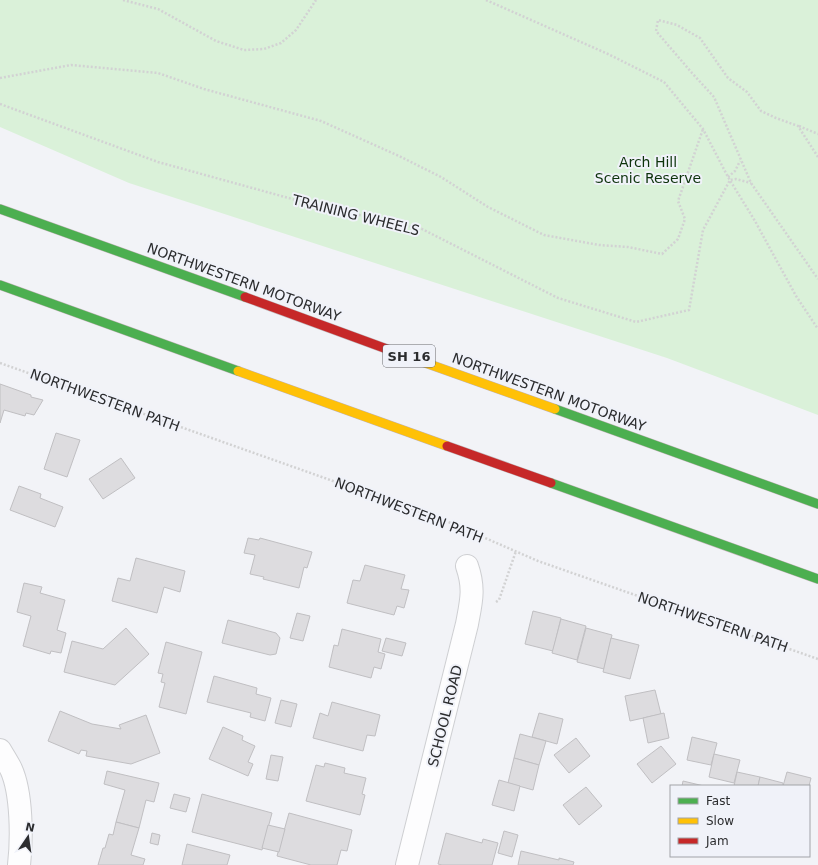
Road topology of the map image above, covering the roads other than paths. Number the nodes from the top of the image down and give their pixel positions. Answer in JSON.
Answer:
{"nodes":[{"id":1,"x":0,"y":209,"type":"edge"},
{"id":2,"x":0,"y":285,"type":"edge"},
{"id":3,"x":818,"y":504,"type":"edge"},
{"id":4,"x":467,"y":566,"type":"dead end"},
{"id":5,"x":818,"y":579,"type":"edge"},
{"id":6,"x":0,"y":750,"type":"edge"},
{"id":7,"x":19,"y":865,"type":"edge"},
{"id":8,"x":407,"y":865,"type":"edge"}],
"edges":[{"from":1,"to":3,"type":"highway","name":"NORTHWESTERN MOTORWAY","number":"SH 16"},
{"from":2,"to":5,"type":"highway"},
{"from":4,"to":8,"type":"street","name":"SCHOOL ROAD"},
{"from":6,"to":7,"type":"street"}]}
